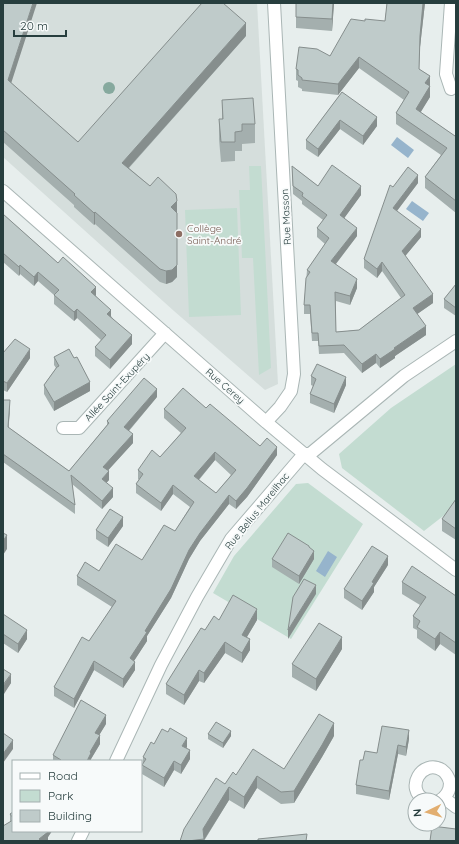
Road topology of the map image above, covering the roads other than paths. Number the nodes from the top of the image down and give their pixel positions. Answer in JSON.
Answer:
{"nodes":[{"id":1,"x":274,"y":3,"type":"edge"},
{"id":2,"x":451,"y":3,"type":"edge"},
{"id":3,"x":451,"y":89,"type":"dead end"},
{"id":4,"x":3,"y":191,"type":"edge"},
{"id":5,"x":165,"y":333,"type":"junction"},
{"id":6,"x":456,"y":341,"type":"edge"},
{"id":7,"x":266,"y":422,"type":"junction"},
{"id":8,"x":62,"y":428,"type":"dead end"},
{"id":9,"x":304,"y":454,"type":"junction"},
{"id":10,"x":456,"y":570,"type":"edge"},
{"id":11,"x":116,"y":760,"type":"edge"},
{"id":12,"x":417,"y":792,"type":"edge"},
{"id":13,"x":446,"y":792,"type":"edge"},
{"id":14,"x":447,"y":802,"type":"edge"},
{"id":15,"x":456,"y":807,"type":"edge"},
{"id":16,"x":82,"y":832,"type":"edge"},
{"id":17,"x":78,"y":841,"type":"edge"}],
"edges":[{"from":1,"to":7,"type":"street","name":"Rue Masson"},
{"from":2,"to":3,"type":"street"},
{"from":4,"to":5,"type":"street","name":"Rue Cerey"},
{"from":5,"to":7,"type":"street","name":"Rue Cerey"},
{"from":5,"to":8,"type":"street","name":"Allée Saint-Exupéry"},
{"from":6,"to":9,"type":"street","name":"Rue Bellus Mareilhac"},
{"from":7,"to":9,"type":"street","name":"Rue Cerey"},
{"from":9,"to":10,"type":"street","name":"Rue Cerey"},
{"from":9,"to":11,"type":"street","name":"Rue Bellus Mareilhac"},
{"from":12,"to":13,"type":"street"},
{"from":14,"to":15,"type":"street"},
{"from":16,"to":17,"type":"street"}]}
